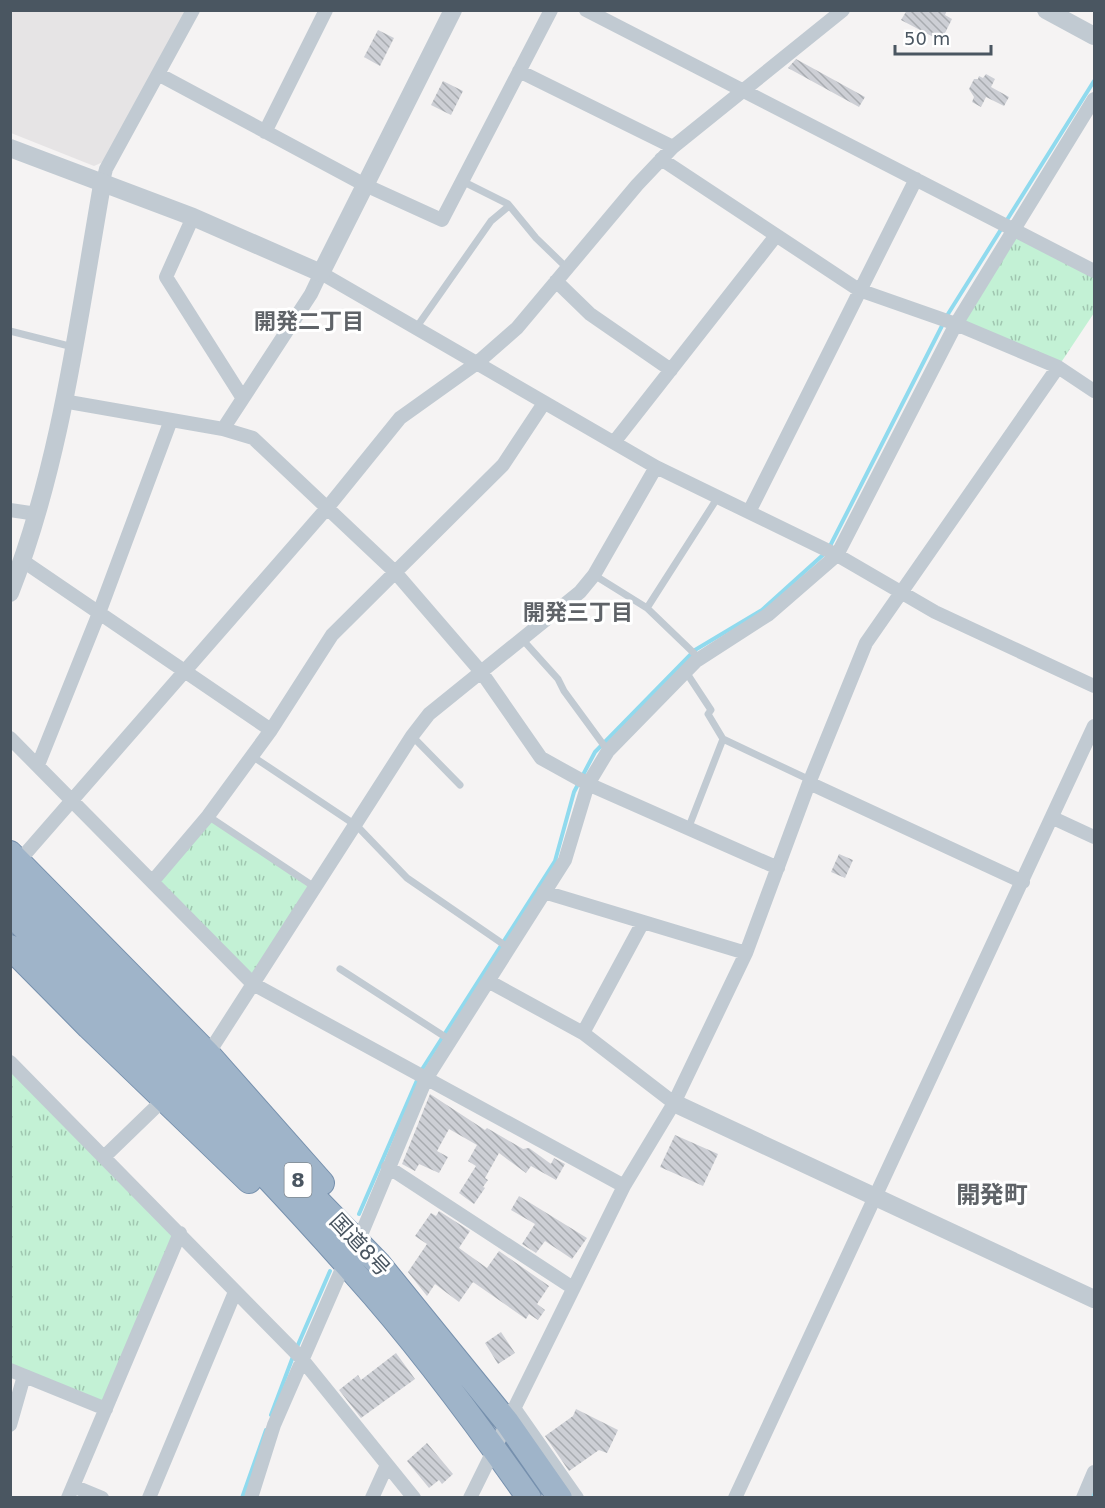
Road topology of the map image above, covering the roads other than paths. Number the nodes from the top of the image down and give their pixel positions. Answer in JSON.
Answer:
{"nodes":[{"id":1,"x":193,"y":10,"type":"edge"},
{"id":2,"x":326,"y":10,"type":"edge"},
{"id":3,"x":453,"y":10,"type":"edge"},
{"id":4,"x":551,"y":10,"type":"edge"},
{"id":5,"x":586,"y":10,"type":"edge"},
{"id":6,"x":843,"y":10,"type":"edge"},
{"id":7,"x":1046,"y":10,"type":"edge"},
{"id":8,"x":1095,"y":36,"type":"edge"},
{"id":9,"x":519,"y":71,"type":"junction"},
{"id":10,"x":158,"y":74,"type":"junction"},
{"id":11,"x":742,"y":90,"type":"junction"},
{"id":12,"x":1095,"y":99,"type":"edge"},
{"id":13,"x":265,"y":132,"type":"junction"},
{"id":14,"x":673,"y":147,"type":"junction"},
{"id":15,"x":10,"y":148,"type":"edge"},
{"id":16,"x":662,"y":159,"type":"junction"},
{"id":17,"x":916,"y":179,"type":"junction"},
{"id":18,"x":462,"y":181,"type":"junction"},
{"id":19,"x":102,"y":185,"type":"junction"},
{"id":20,"x":365,"y":185,"type":"junction"},
{"id":21,"x":509,"y":206,"type":"junction"},
{"id":22,"x":193,"y":217,"type":"junction"},
{"id":23,"x":1014,"y":229,"type":"junction"},
{"id":24,"x":775,"y":237,"type":"junction"},
{"id":25,"x":567,"y":268,"type":"junction"},
{"id":26,"x":1095,"y":271,"type":"edge"},
{"id":27,"x":321,"y":273,"type":"junction"},
{"id":28,"x":556,"y":281,"type":"junction"},
{"id":29,"x":860,"y":290,"type":"junction"},
{"id":30,"x":956,"y":324,"type":"junction"},
{"id":31,"x":416,"y":328,"type":"junction"},
{"id":32,"x":10,"y":331,"type":"edge"},
{"id":33,"x":73,"y":347,"type":"junction"},
{"id":34,"x":477,"y":363,"type":"junction"},
{"id":35,"x":1058,"y":367,"type":"junction"},
{"id":36,"x":671,"y":370,"type":"junction"},
{"id":37,"x":1095,"y":391,"type":"edge"},
{"id":38,"x":242,"y":397,"type":"junction"},
{"id":39,"x":63,"y":401,"type":"junction"},
{"id":40,"x":544,"y":403,"type":"junction"},
{"id":41,"x":171,"y":420,"type":"junction"},
{"id":42,"x":223,"y":429,"type":"junction"},
{"id":43,"x":615,"y":441,"type":"junction"},
{"id":44,"x":656,"y":466,"type":"junction"},
{"id":45,"x":718,"y":497,"type":"junction"},
{"id":46,"x":328,"y":507,"type":"junction"},
{"id":47,"x":10,"y":510,"type":"edge"},
{"id":48,"x":749,"y":512,"type":"junction"},
{"id":49,"x":37,"y":514,"type":"junction"},
{"id":50,"x":837,"y":555,"type":"junction"},
{"id":51,"x":23,"y":561,"type":"junction"},
{"id":52,"x":395,"y":572,"type":"junction"},
{"id":53,"x":594,"y":575,"type":"junction"},
{"id":54,"x":901,"y":590,"type":"junction"},
{"id":55,"x":10,"y":593,"type":"edge"},
{"id":56,"x":647,"y":608,"type":"junction"},
{"id":57,"x":99,"y":613,"type":"junction"},
{"id":58,"x":522,"y":639,"type":"junction"},
{"id":59,"x":700,"y":658,"type":"junction"},
{"id":60,"x":186,"y":672,"type":"junction"},
{"id":61,"x":686,"y":672,"type":"junction"},
{"id":62,"x":482,"y":673,"type":"junction"},
{"id":63,"x":1095,"y":686,"type":"edge"},
{"id":64,"x":1095,"y":726,"type":"edge"},
{"id":65,"x":271,"y":730,"type":"junction"},
{"id":66,"x":412,"y":736,"type":"junction"},
{"id":67,"x":10,"y":738,"type":"edge"},
{"id":68,"x":723,"y":740,"type":"junction"},
{"id":69,"x":608,"y":751,"type":"junction"},
{"id":70,"x":252,"y":756,"type":"junction"},
{"id":71,"x":38,"y":765,"type":"junction"},
{"id":72,"x":809,"y":781,"type":"junction"},
{"id":73,"x":588,"y":784,"type":"junction"},
{"id":74,"x":460,"y":785,"type":"dead end"},
{"id":75,"x":72,"y":800,"type":"junction"},
{"id":76,"x":208,"y":816,"type":"junction"},
{"id":77,"x":1053,"y":818,"type":"junction"},
{"id":78,"x":357,"y":826,"type":"junction"},
{"id":79,"x":688,"y":829,"type":"junction"},
{"id":80,"x":1095,"y":837,"type":"edge"},
{"id":81,"x":13,"y":866,"type":"edge"},
{"id":82,"x":778,"y":868,"type":"junction"},
{"id":83,"x":152,"y":882,"type":"junction"},
{"id":84,"x":1023,"y":882,"type":"junction"},
{"id":85,"x":316,"y":889,"type":"junction"},
{"id":86,"x":544,"y":892,"type":"junction"},
{"id":87,"x":10,"y":913,"type":"edge"},
{"id":88,"x":643,"y":922,"type":"junction"},
{"id":89,"x":10,"y":947,"type":"edge"},
{"id":90,"x":509,"y":948,"type":"junction"},
{"id":91,"x":747,"y":953,"type":"junction"},
{"id":92,"x":340,"y":969,"type":"dead end"},
{"id":93,"x":488,"y":981,"type":"junction"},
{"id":94,"x":254,"y":984,"type":"junction"},
{"id":95,"x":583,"y":1033,"type":"junction"},
{"id":96,"x":450,"y":1040,"type":"junction"},
{"id":97,"x":208,"y":1054,"type":"junction"},
{"id":98,"x":10,"y":1062,"type":"edge"},
{"id":99,"x":426,"y":1079,"type":"junction"},
{"id":100,"x":164,"y":1099,"type":"junction"},
{"id":101,"x":674,"y":1103,"type":"junction"},
{"id":102,"x":104,"y":1157,"type":"junction"},
{"id":103,"x":388,"y":1167,"type":"junction"},
{"id":104,"x":624,"y":1186,"type":"junction"},
{"id":105,"x":876,"y":1198,"type":"junction"},
{"id":106,"x":180,"y":1233,"type":"junction"},
{"id":107,"x":358,"y":1242,"type":"junction"},
{"id":108,"x":348,"y":1267,"type":"junction"},
{"id":109,"x":573,"y":1288,"type":"junction"},
{"id":110,"x":235,"y":1292,"type":"junction"},
{"id":111,"x":1095,"y":1299,"type":"edge"},
{"id":112,"x":302,"y":1358,"type":"junction"},
{"id":113,"x":10,"y":1370,"type":"edge"},
{"id":114,"x":24,"y":1376,"type":"junction"},
{"id":115,"x":106,"y":1409,"type":"junction"},
{"id":116,"x":510,"y":1415,"type":"junction"},
{"id":117,"x":10,"y":1425,"type":"edge"},
{"id":118,"x":494,"y":1448,"type":"junction"},
{"id":119,"x":387,"y":1465,"type":"junction"},
{"id":120,"x":1095,"y":1472,"type":"edge"},
{"id":121,"x":71,"y":1492,"type":"edge"},
{"id":122,"x":102,"y":1497,"type":"edge"},
{"id":123,"x":149,"y":1497,"type":"edge"},
{"id":124,"x":251,"y":1497,"type":"edge"},
{"id":125,"x":372,"y":1497,"type":"edge"},
{"id":126,"x":414,"y":1497,"type":"edge"},
{"id":127,"x":470,"y":1497,"type":"edge"},
{"id":128,"x":529,"y":1497,"type":"edge"},
{"id":129,"x":560,"y":1497,"type":"edge"},
{"id":130,"x":577,"y":1497,"type":"edge"},
{"id":131,"x":735,"y":1497,"type":"edge"},
{"id":132,"x":1083,"y":1497,"type":"edge"}],
"edges":[{"from":1,"to":10,"type":"street"},
{"from":2,"to":13,"type":"street"},
{"from":3,"to":20,"type":"street"},
{"from":4,"to":9,"type":"street"},
{"from":5,"to":11,"type":"street"},
{"from":6,"to":11,"type":"street"},
{"from":7,"to":8,"type":"street"},
{"from":9,"to":14,"type":"street"},
{"from":9,"to":18,"type":"street"},
{"from":10,"to":13,"type":"street"},
{"from":10,"to":19,"type":"street"},
{"from":11,"to":14,"type":"street"},
{"from":11,"to":17,"type":"street"},
{"from":12,"to":23,"type":"street"},
{"from":13,"to":20,"type":"street"},
{"from":14,"to":16,"type":"street"},
{"from":15,"to":19,"type":"street"},
{"from":16,"to":24,"type":"street"},
{"from":16,"to":25,"type":"street"},
{"from":17,"to":23,"type":"street"},
{"from":17,"to":29,"type":"street"},
{"from":18,"to":20,"type":"street"},
{"from":18,"to":21,"type":"lane"},
{"from":19,"to":22,"type":"street"},
{"from":19,"to":33,"type":"street"},
{"from":20,"to":27,"type":"street"},
{"from":21,"to":25,"type":"lane"},
{"from":21,"to":31,"type":"lane"},
{"from":22,"to":27,"type":"street"},
{"from":22,"to":38,"type":"street"},
{"from":23,"to":26,"type":"street"},
{"from":23,"to":30,"type":"street"},
{"from":24,"to":29,"type":"street"},
{"from":24,"to":36,"type":"street"},
{"from":25,"to":28,"type":"street"},
{"from":27,"to":31,"type":"street"},
{"from":27,"to":38,"type":"street"},
{"from":28,"to":34,"type":"street"},
{"from":28,"to":36,"type":"street"},
{"from":29,"to":30,"type":"street"},
{"from":29,"to":48,"type":"street"},
{"from":30,"to":35,"type":"street"},
{"from":30,"to":50,"type":"street"},
{"from":31,"to":34,"type":"street"},
{"from":32,"to":33,"type":"lane"},
{"from":33,"to":39,"type":"street"},
{"from":34,"to":40,"type":"street"},
{"from":34,"to":46,"type":"street"},
{"from":35,"to":37,"type":"street"},
{"from":35,"to":54,"type":"street"},
{"from":36,"to":43,"type":"street"},
{"from":38,"to":42,"type":"street"},
{"from":39,"to":41,"type":"street"},
{"from":39,"to":49,"type":"street"},
{"from":40,"to":43,"type":"street"},
{"from":40,"to":52,"type":"street"},
{"from":41,"to":42,"type":"street"},
{"from":41,"to":57,"type":"street"},
{"from":42,"to":46,"type":"street"},
{"from":43,"to":44,"type":"street"},
{"from":44,"to":45,"type":"street"},
{"from":44,"to":53,"type":"street"},
{"from":45,"to":48,"type":"street"},
{"from":45,"to":56,"type":"lane"},
{"from":46,"to":52,"type":"street"},
{"from":46,"to":60,"type":"street"},
{"from":47,"to":49,"type":"street"},
{"from":48,"to":50,"type":"street"},
{"from":49,"to":51,"type":"street"},
{"from":50,"to":54,"type":"street"},
{"from":50,"to":59,"type":"street"},
{"from":51,"to":55,"type":"street"},
{"from":51,"to":57,"type":"street"},
{"from":52,"to":62,"type":"street"},
{"from":52,"to":65,"type":"street"},
{"from":53,"to":56,"type":"lane"},
{"from":53,"to":58,"type":"street"},
{"from":54,"to":63,"type":"street"},
{"from":54,"to":72,"type":"street"},
{"from":56,"to":59,"type":"lane"},
{"from":57,"to":60,"type":"street"},
{"from":57,"to":71,"type":"street"},
{"from":58,"to":62,"type":"street"},
{"from":58,"to":69,"type":"lane"},
{"from":59,"to":61,"type":"street"},
{"from":60,"to":65,"type":"street"},
{"from":60,"to":75,"type":"street"},
{"from":61,"to":68,"type":"lane"},
{"from":61,"to":69,"type":"street"},
{"from":62,"to":66,"type":"street"},
{"from":62,"to":73,"type":"street"},
{"from":64,"to":77,"type":"street"},
{"from":65,"to":70,"type":"street"},
{"from":66,"to":74,"type":"lane"},
{"from":66,"to":78,"type":"street"},
{"from":67,"to":71,"type":"street"},
{"from":68,"to":72,"type":"lane"},
{"from":68,"to":79,"type":"lane"},
{"from":69,"to":73,"type":"street"},
{"from":70,"to":76,"type":"street"},
{"from":70,"to":78,"type":"lane"},
{"from":71,"to":75,"type":"street"},
{"from":72,"to":82,"type":"street"},
{"from":72,"to":84,"type":"street"},
{"from":73,"to":79,"type":"street"},
{"from":73,"to":86,"type":"street"},
{"from":75,"to":81,"type":"street"},
{"from":75,"to":83,"type":"street"},
{"from":76,"to":83,"type":"street"},
{"from":76,"to":85,"type":"lane"},
{"from":77,"to":80,"type":"street"},
{"from":77,"to":84,"type":"street"},
{"from":78,"to":85,"type":"street"},
{"from":78,"to":90,"type":"lane"},
{"from":79,"to":82,"type":"street"},
{"from":81,"to":97,"type":"highway","number":"8"},
{"from":81,"to":107,"type":"highway","name":"国道8号","number":"8"},
{"from":82,"to":91,"type":"street"},
{"from":83,"to":94,"type":"street"},
{"from":84,"to":105,"type":"street"},
{"from":85,"to":94,"type":"street"},
{"from":86,"to":88,"type":"street"},
{"from":86,"to":90,"type":"street"},
{"from":87,"to":108,"type":"highway","name":"国道8号","number":"8"},
{"from":88,"to":91,"type":"street"},
{"from":88,"to":95,"type":"street"},
{"from":89,"to":100,"type":"highway","number":"8"},
{"from":90,"to":93,"type":"street"},
{"from":91,"to":101,"type":"street"},
{"from":92,"to":96,"type":"lane"},
{"from":93,"to":95,"type":"street"},
{"from":93,"to":96,"type":"street"},
{"from":94,"to":97,"type":"street"},
{"from":94,"to":99,"type":"street"},
{"from":95,"to":101,"type":"street"},
{"from":96,"to":99,"type":"street"},
{"from":97,"to":107,"type":"highway","number":"8"},
{"from":98,"to":102,"type":"street"},
{"from":99,"to":103,"type":"street"},
{"from":99,"to":104,"type":"street"},
{"from":100,"to":102,"type":"street"},
{"from":100,"to":108,"type":"highway","number":"8"},
{"from":101,"to":104,"type":"street"},
{"from":101,"to":105,"type":"street"},
{"from":102,"to":106,"type":"street"},
{"from":103,"to":107,"type":"street"},
{"from":103,"to":109,"type":"street"},
{"from":104,"to":109,"type":"street"},
{"from":105,"to":111,"type":"street"},
{"from":105,"to":131,"type":"street"},
{"from":106,"to":110,"type":"street"},
{"from":106,"to":115,"type":"street"},
{"from":107,"to":116,"type":"highway","name":"国道8号","number":"8"},
{"from":108,"to":112,"type":"street"},
{"from":108,"to":118,"type":"highway","name":"国道8号","number":"8"},
{"from":109,"to":116,"type":"street"},
{"from":110,"to":112,"type":"street"},
{"from":110,"to":123,"type":"street"},
{"from":112,"to":119,"type":"street"},
{"from":112,"to":124,"type":"street"},
{"from":113,"to":114,"type":"street"},
{"from":114,"to":115,"type":"street"},
{"from":114,"to":117,"type":"street"},
{"from":115,"to":121,"type":"street"},
{"from":116,"to":118,"type":"street"},
{"from":116,"to":129,"type":"highway","name":"国道8号","number":"8"},
{"from":116,"to":130,"type":"street"},
{"from":118,"to":127,"type":"street"},
{"from":118,"to":128,"type":"highway","name":"国道8号","number":"8"},
{"from":119,"to":125,"type":"street"},
{"from":119,"to":126,"type":"street"},
{"from":120,"to":132,"type":"street"},
{"from":121,"to":122,"type":"street"}]}
